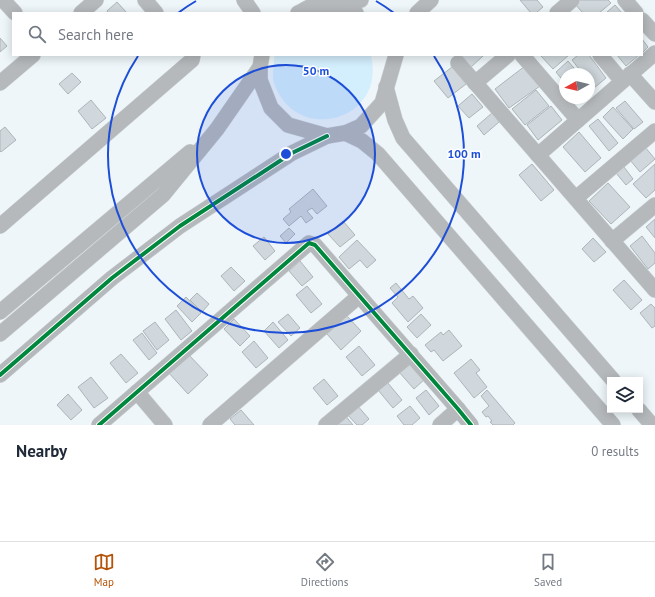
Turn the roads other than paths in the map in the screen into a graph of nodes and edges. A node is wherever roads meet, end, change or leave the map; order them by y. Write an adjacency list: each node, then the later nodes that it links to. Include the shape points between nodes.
1 (3, 0): 11 (street)
2 (96, 0): 12 (street)
3 (145, 0): 13 (street)
4 (244, 0): 14 (street)
5 (295, 0): 10 (street)
6 (431, 0): 16 (street)
7 (572, 0): 17 (street)
8 (625, 0): 18 (street)
9 (359, 3): 10 (street, via 350,10 330,5)
10 (312, 6): 15 (street)
11 (14, 12)
12 (82, 12)
13 (155, 12)
14 (252, 12)
15 (300, 12)
16 (419, 12)
17 (560, 12)
18 (635, 12)
19 (643, 21): 20 (street)
20 (655, 34)
21 (655, 53): 32 (street)
22 (32, 56): 33 (street)
23 (193, 56): 45 (street, via 192,60)
24 (388, 56): 31 (street)
25 (396, 56): 31 (street)
26 (507, 56): 34 (street)
27 (523, 56): 37 (street)
28 (601, 56): 32 (street)
29 (261, 61): 38 (street); 41 (street, via 260,80 271,108 288,125)
30 (458, 63): 34 (street)
31 (390, 73): 35 (street)
32 (626, 78): 36 (street); 37 (street)
33 (0, 83)
34 (476, 83): 42 (street)
35 (386, 87): 40 (street, via 382,103 361,126); 53 (street, via 403,138)
36 (655, 102)
37 (578, 120): 42 (street)
38 (217, 129): 49 (street); 50 (street, via 164,195)
39 (655, 130): 43 (street)
40 (345, 133): 41 (street); 63 (street, via 362,141 378,154)
41 (327, 136): 52 (street, via 292,153 180,226 112,278)
42 (538, 155): 43 (street)
43 (576, 198): 46 (street)
44 (655, 205): 46 (street)
45 (0, 226)
46 (612, 241): 47 (street)
47 (653, 285)
48 (359, 296): 51 (street); 54 (street, via 315,245 309,243); 59 (street)
49 (0, 312)
50 (0, 334)
51 (411, 354): 55 (street); 60 (street)
52 (0, 374)
53 (610, 377)
54 (136, 392): 57 (street); 58 (street)
55 (458, 409): 61 (street); 62 (street)
56 (642, 413): 64 (street)
57 (99, 425)
58 (165, 425)
59 (210, 425)
60 (326, 425)
61 (440, 425)
62 (470, 425)
63 (613, 425)
64 (652, 425)

